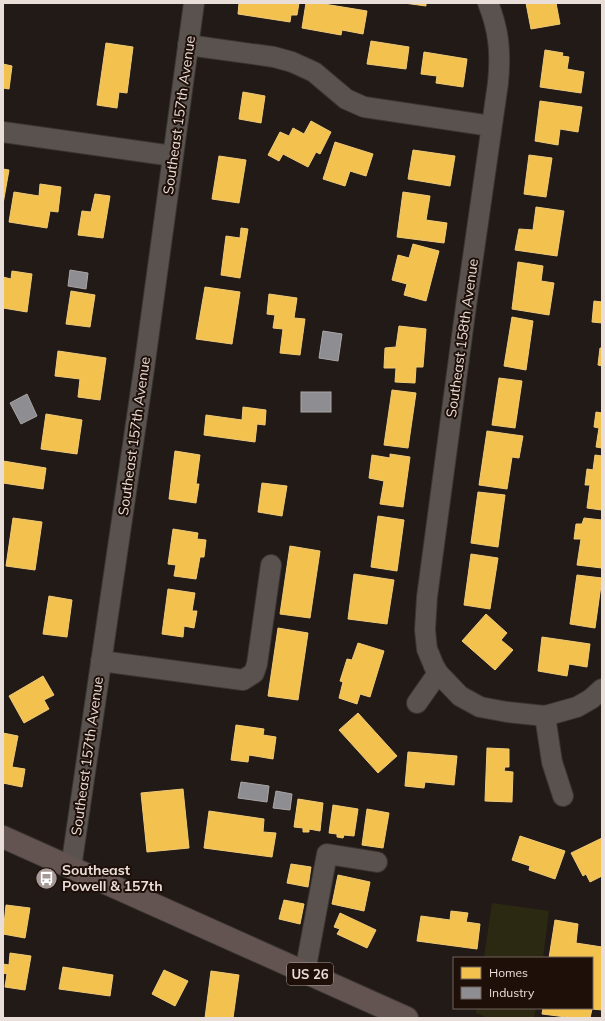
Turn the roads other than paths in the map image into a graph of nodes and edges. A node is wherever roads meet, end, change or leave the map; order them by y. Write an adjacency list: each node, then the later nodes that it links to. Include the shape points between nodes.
1 (194, 3): 3 (street, Southeast 157th Avenue)
2 (488, 3): 4 (street, Southeast 158th Avenue, via 499,38 500,60 496,107)
3 (188, 45): 4 (street, via 274,57 292,62 314,72 346,99 364,107); 6 (street, Southeast 157th Avenue)
4 (491, 126): 9 (street, Southeast 158th Avenue, via 427,597 427,649)
5 (3, 132): 6 (street)
6 (173, 156): 8 (street, Southeast 157th Avenue)
7 (271, 565): 8 (street, via 254,674 243,680)
8 (101, 660): 16 (street, Southeast 157th Avenue)
9 (438, 673): 11 (street); 12 (street, Southeast 158th Avenue, via 460,696 480,707)
10 (602, 689): 12 (street, via 577,707)
11 (417, 702)
12 (545, 716): 13 (street, via 552,762)
13 (563, 796)
14 (3, 837): 16 (main road, US 26)
15 (377, 862): 17 (street, via 327,854)
16 (71, 868): 17 (main road, US 26)
17 (305, 972): 18 (main road, US 26)
18 (407, 1018)

